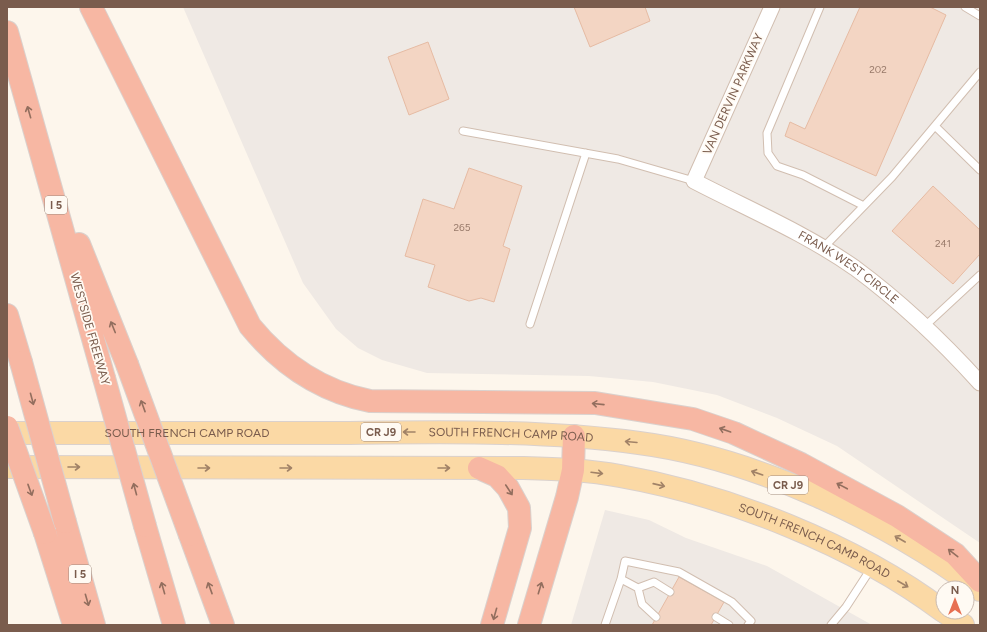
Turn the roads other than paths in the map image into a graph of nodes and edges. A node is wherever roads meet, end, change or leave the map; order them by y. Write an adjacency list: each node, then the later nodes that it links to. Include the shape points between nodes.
1 (91, 7): 29 (highway, one-way to 1, via 956,554 897,516 801,464 734,433 693,419 595,403 370,401 350,397 315,383 288,365 250,326)
2 (772, 7): 13 (street, VAN DERVIN PARKWAY)
3 (820, 7): 14 (lane, via 767,133 768,153 777,166 803,175)
4 (965, 7): 5 (lane)
5 (980, 16)
6 (7, 32): 10 (highway, WESTSIDE FREEWAY / I 5, one-way to 6)
7 (980, 72): 8 (lane)
8 (934, 126): 12 (lane); 14 (lane)
9 (463, 130): 11 (lane)
10 (37, 138): 38 (highway, WESTSIDE FREEWAY / I 5, one-way to 10, bridge); 39 (highway, one-way to 10, bridge, via 127,364)
11 (586, 154): 13 (lane, via 618,159); 18 (lane)
12 (980, 170)
13 (694, 181): 15 (street, FRANK WEST CIRCLE)
14 (864, 206): 15 (lane)
15 (823, 248): 19 (street, FRANK WEST CIRCLE, via 887,293)
16 (980, 275): 19 (lane)
17 (7, 315): 37 (highway, I 5, one-way to 37, bridge)
18 (530, 324)
19 (925, 326): 20 (street, FRANK WEST CIRCLE)
20 (980, 383)
21 (7, 427): 36 (highway, one-way to 36, bridge, via 45,533)
22 (7, 433): 23 (main road, SOUTH FRENCH CAMP ROAD / CR J9, one-way to 22, via 492,432)
23 (574, 436): 26 (highway); 31 (main road, SOUTH FRENCH CAMP ROAD / CR J9, one-way to 23, via 926,553 849,510 774,479 733,464 694,454 641,443)
24 (7, 467): 25 (main road, SOUTH FRENCH CAMP ROAD, one-way to 25)
25 (479, 468): 26 (main road, SOUTH FRENCH CAMP ROAD); 40 (highway, one-way to 40, via 497,476 508,488 519,508 520,528)
26 (573, 470): 27 (main road, SOUTH FRENCH CAMP ROAD, one-way to 27, via 620,476 711,499 793,528); 41 (highway, one-way to 26, via 559,527)
27 (872, 567): 33 (main road, SOUTH FRENCH CAMP ROAD, one-way to 33); 45 (lane)
28 (621, 579): 30 (lane); 42 (lane); 44 (lane, via 625,561 678,572 732,602 751,621)
29 (980, 581)
30 (638, 588): 32 (lane, via 654,582); 35 (lane, via 642,604)
31 (980, 590)
32 (670, 592)
33 (935, 604)
34 (716, 617): 43 (lane)
35 (656, 618)
36 (74, 625)
37 (94, 625)
38 (174, 625)
39 (223, 625)
40 (492, 625)
41 (529, 625)
42 (605, 625)
43 (729, 625)
44 (748, 625)
45 (831, 625)

